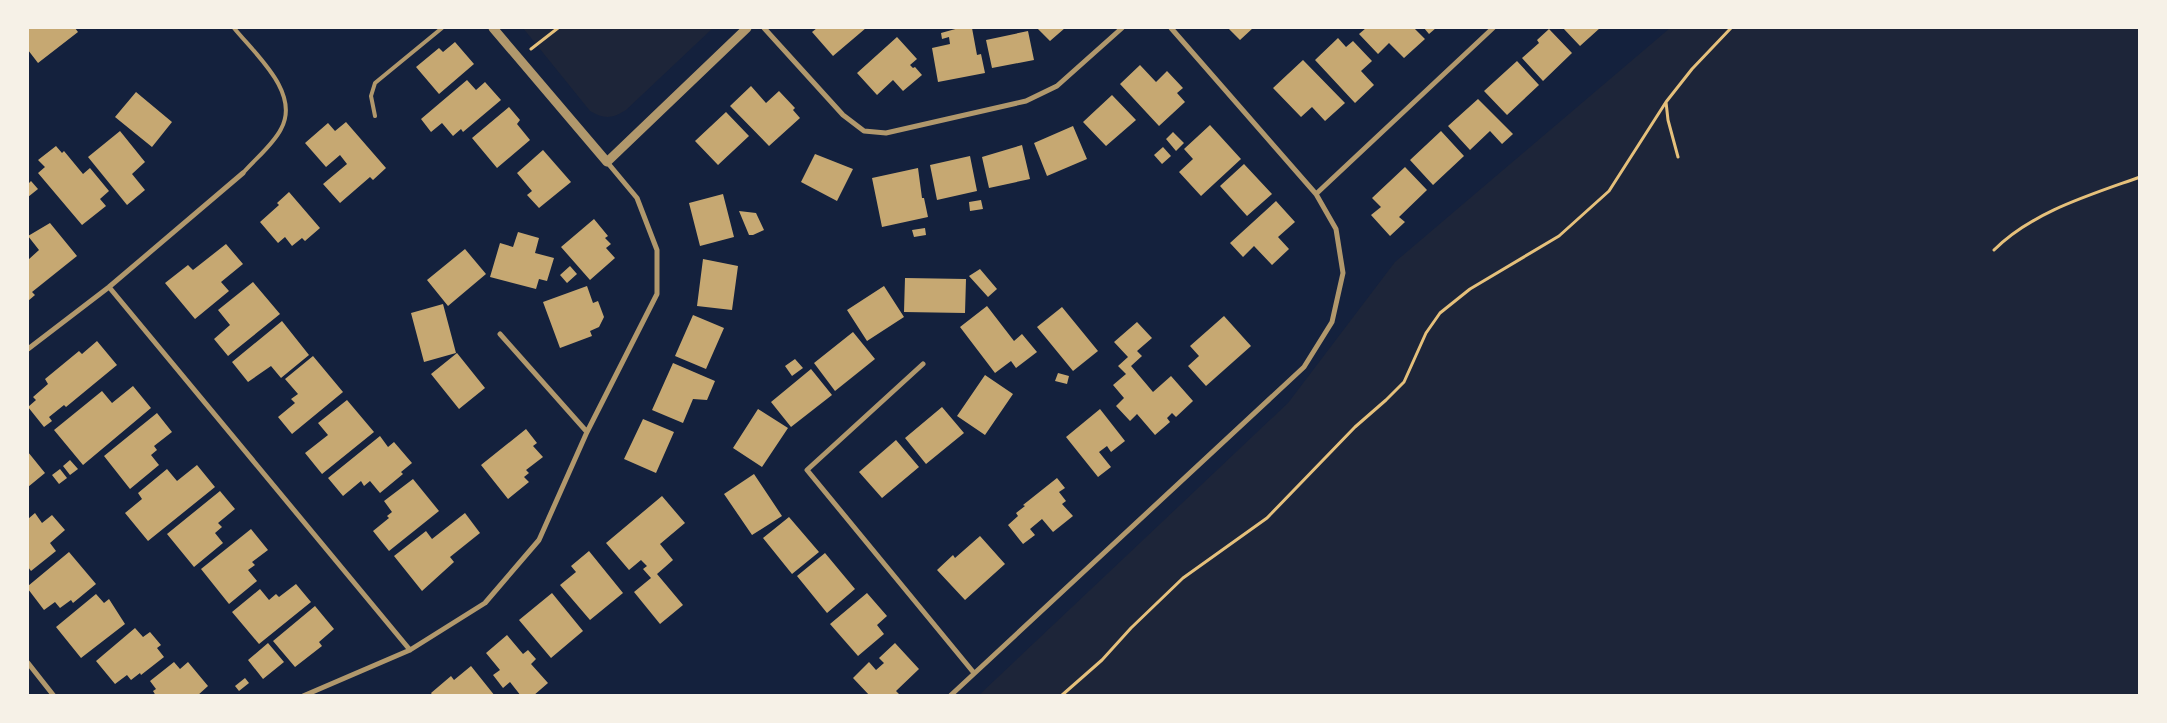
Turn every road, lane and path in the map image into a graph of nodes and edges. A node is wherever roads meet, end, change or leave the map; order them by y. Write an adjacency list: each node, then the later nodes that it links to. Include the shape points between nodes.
1 (234, 28): 16 (lane, via 280,82 287,111 275,138)
2 (442, 28): 13 (lane, via 375,83 371,96)
3 (492, 28): 11 (street)
4 (558, 28): 11 (path)
5 (747, 28): 15 (street)
6 (764, 28): 7 (street, via 842,115 864,131 886,133 1026,101 1057,86)
7 (1122, 28)
8 (1171, 28): 18 (street)
9 (1493, 28): 18 (street)
10 (1731, 28): 12 (path, via 1692,68)
11 (519, 59): 15 (street)
12 (1666, 102): 14 (path); 31 (path, via 1609,191 1559,236 1470,289 1440,313 1426,333 1404,382 1267,518 1183,578 1102,660)
13 (376, 116)
14 (1678, 157)
15 (607, 162): 24 (street, via 637,198 657,250 657,294)
16 (243, 172): 20 (street)
17 (2140, 177): 19 (path, via 2032,222 2008,236)
18 (1316, 194): 27 (street, via 1336,229 1343,273 1332,322 1304,367)
19 (1994, 250)
20 (109, 286): 22 (street); 25 (street)
21 (500, 334): 24 (street)
22 (28, 349)
23 (923, 364): 27 (street, via 807,470)
24 (588, 432): 25 (street, via 539,540 485,603)
25 (410, 650): 29 (street)
26 (28, 663): 28 (street)
27 (974, 673): 30 (street)
28 (54, 696)
29 (303, 696)
30 (950, 696)
31 (1061, 696)

